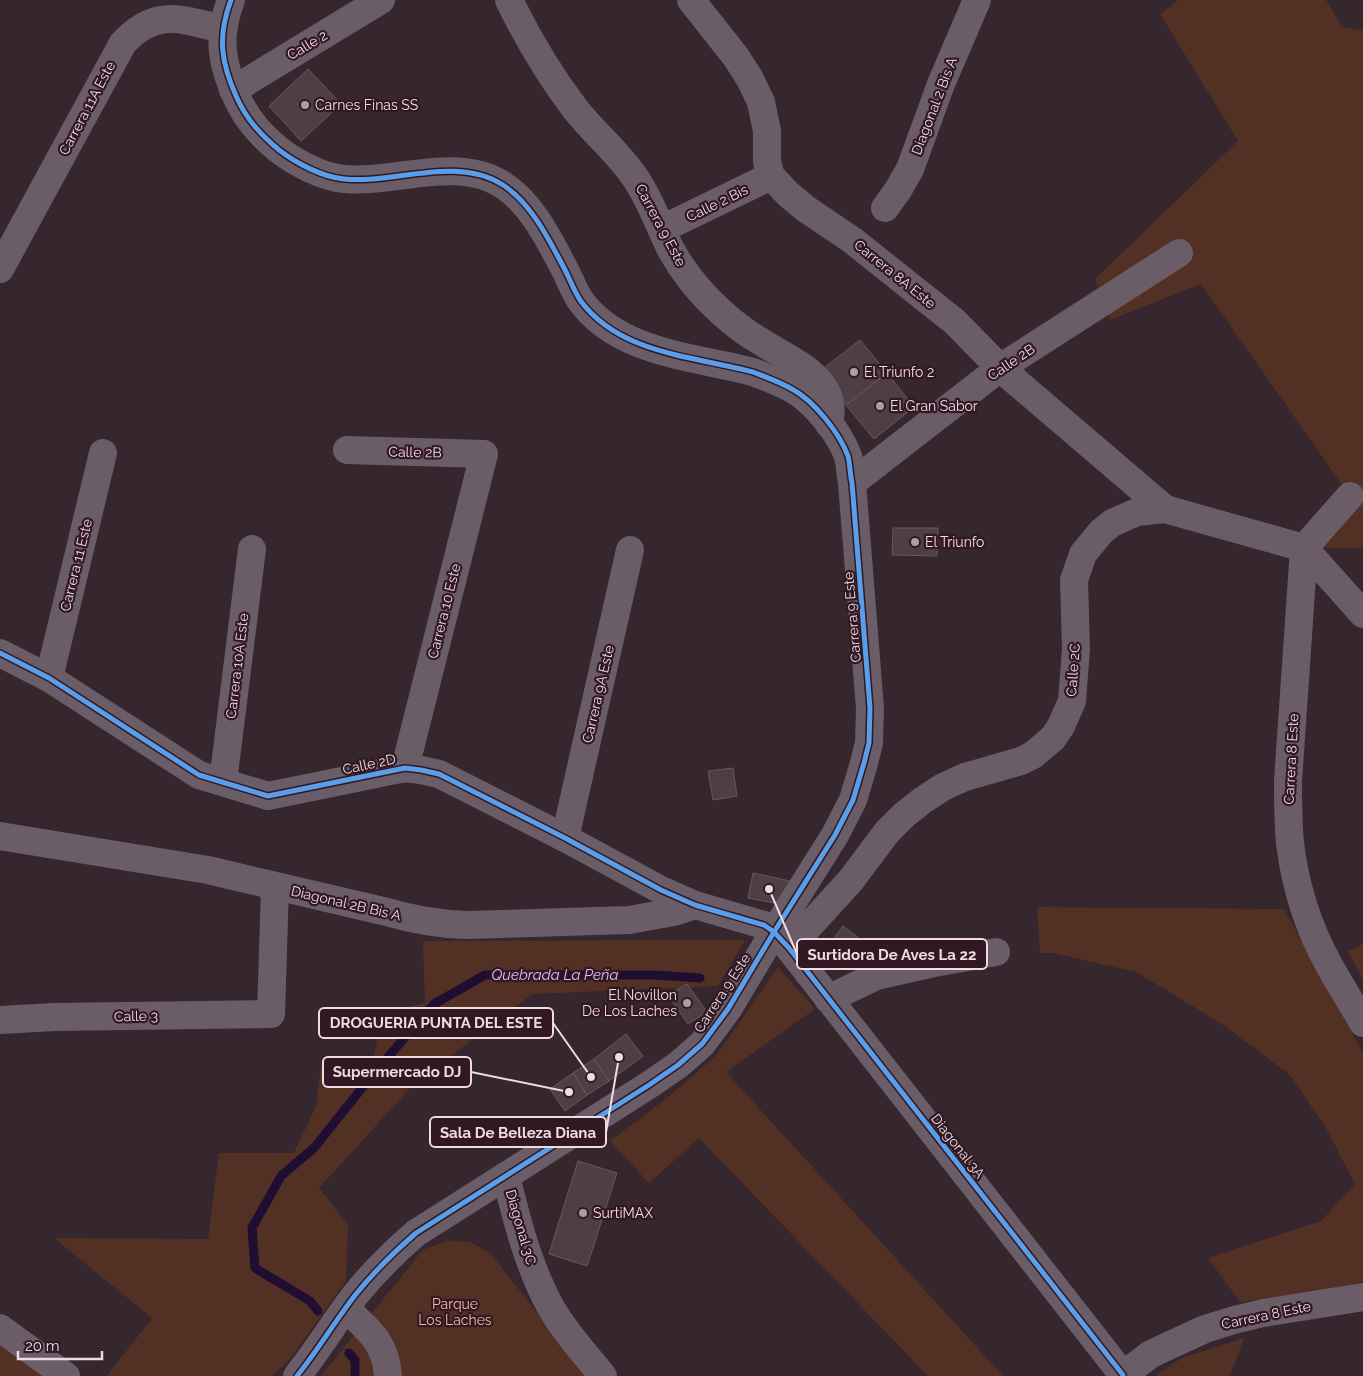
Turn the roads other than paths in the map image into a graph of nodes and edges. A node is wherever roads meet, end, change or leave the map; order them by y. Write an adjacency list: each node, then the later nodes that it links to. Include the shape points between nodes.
1 (231, 0): 6 (street, Carrera 9 Este)
2 (381, 0): 7 (street, Calle 2)
3 (510, 0): 10 (street, Carrera 9 Este, via 556,82 636,179)
4 (691, 0): 8 (street, via 736,57 761,102)
5 (977, 0): 9 (street, Diagonal 2 Bis A, via 941,84 910,169)
6 (222, 29): 7 (street, Carrera 9 Este, via 222,52); 12 (street, Carrera 11A Este, via 169,19 148,24 127,39)
7 (234, 90): 14 (street, Carrera 9 Este, via 244,114 259,133 291,160 314,170 342,179 456,171 503,185 526,205 545,233 580,300 605,326 637,344 772,379 793,389)
8 (771, 176): 10 (street, Calle 2 Bis); 13 (street, Carrera 8A Este, via 788,194 955,322)
9 (885, 208)
10 (662, 229): 14 (street, Carrera 9 Este, via 686,273 709,300 742,330 794,362 824,387 829,399)
11 (1179, 253): 13 (street, Calle 2B)
12 (0, 268)
13 (1000, 368): 18 (street, Calle 2B); 20 (street, Carrera 8A Este)
14 (829, 424): 18 (street, Carrera 9 Este, via 848,456)
15 (347, 450): 17 (street, Calle 2B)
16 (103, 453): 26 (street, Carrera 11 Este)
17 (484, 454): 27 (street, Carrera 10 Este)
18 (852, 483): 33 (street, Carrera 9 Este, via 867,658 868,742 853,800)
19 (1350, 496): 21 (street)
20 (1165, 509): 21 (street, Calle 2C); 33 (street, Calle 2C, via 1137,512 1112,523 1083,554 1074,580 1076,648 1072,701 1054,738 1027,758 965,777 923,800 887,832 851,880)
21 (1304, 548): 24 (street); 37 (street, Carrera 8 Este, via 1288,781 1290,844 1314,934)
22 (252, 549): 28 (street, Carrera 10A Este)
23 (630, 550): 30 (street, Carrera 9A Este)
24 (1363, 614)
25 (0, 653): 26 (street, Calle 2D)
26 (49, 678): 28 (street, Calle 2D, via 199,775)
27 (405, 768): 28 (street, Calle 2D, via 268,796); 30 (street, Calle 2D, via 438,774)
28 (222, 782)
29 (0, 836): 31 (street, Diagonal 2B Bis A, via 208,870)
30 (565, 838): 32 (street, Calle 2D, via 628,874)
31 (275, 887): 32 (street, Diagonal 2B Bis A, via 413,919 457,925 629,920); 36 (street, Calle 3, via 271,1014)
32 (695, 905): 33 (street, Calle 2D, via 764,925)
33 (781, 940): 35 (street, Diagonal 3A); 38 (street, Carrera 9 Este, via 715,1029 688,1057)
34 (996, 952): 35 (street, via 876,976)
35 (828, 999): 46 (street, Diagonal 3A)
36 (0, 1020)
37 (1363, 1023)
38 (506, 1176): 40 (street, Carrera 9 Este, via 416,1233 390,1256); 45 (street, Diagonal 3C, via 524,1245 551,1307)
39 (1363, 1297): 46 (street, Carrera 8 Este, via 1263,1313 1205,1329 1151,1354)
40 (346, 1309): 43 (street, Carrera 9 Este); 44 (street, via 376,1338 385,1356)
41 (0, 1328): 42 (street)
42 (66, 1376)
43 (297, 1376)
44 (388, 1376)
45 (603, 1376)
46 (1123, 1376)

